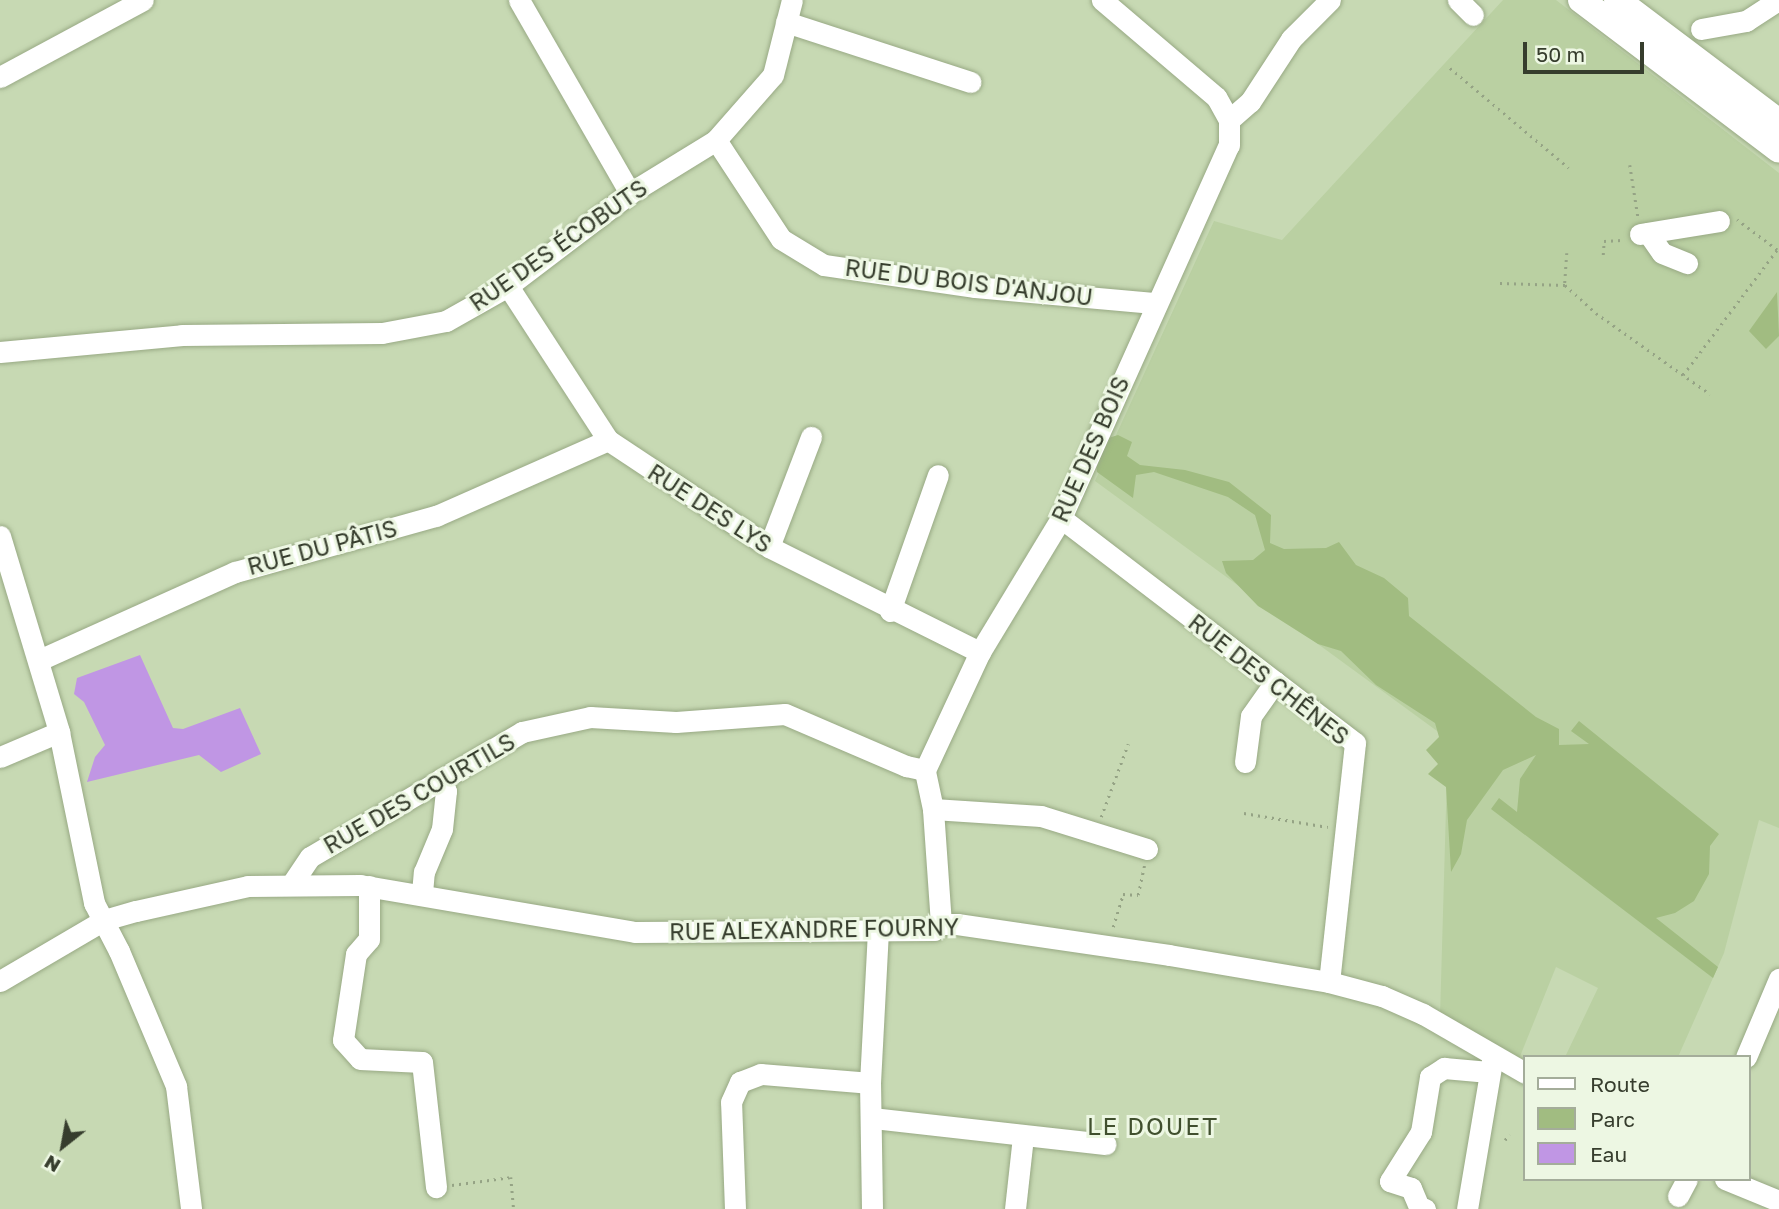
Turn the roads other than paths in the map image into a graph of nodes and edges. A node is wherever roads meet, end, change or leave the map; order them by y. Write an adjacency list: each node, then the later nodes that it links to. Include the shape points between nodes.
1 (143, 0): 12 (street)
2 (519, 0): 19 (street)
3 (792, 0): 10 (street, RUE DES ÉCOBUTS)
4 (1102, 0): 14 (street, via 1216,97)
5 (1330, 0): 14 (street, via 1292,39 1250,102)
6 (1581, 0): 18 (main road)
7 (1597, 0): 16 (street)
8 (1617, 0): 15 (main road)
9 (1778, 0): 11 (street, via 1746,21)
10 (786, 22): 13 (street); 17 (street, RUE DES ÉCOBUTS, via 773,75)
11 (1701, 29)
12 (0, 77)
13 (971, 82)
14 (1229, 120): 23 (street, RUE DES BOIS, via 1229,145)
15 (1779, 122)
16 (1779, 138)
17 (716, 140): 19 (street, RUE DES ÉCOBUTS); 23 (street, RUE DU BOIS D'ANJOU, via 781,239 824,265 975,287)
18 (1779, 150)
19 (630, 193): 22 (street, RUE DES ÉCOBUTS)
20 (1723, 217): 21 (street, via 1644,233 1662,253)
21 (1687, 263)
22 (508, 286): 24 (street, RUE DES ÉCOBUTS, via 446,321 382,333 182,335); 26 (street, RUE DES LYS)
23 (1156, 303): 28 (street, RUE DES BOIS)
24 (0, 352)
25 (811, 437): 30 (street)
26 (608, 440): 30 (street, RUE DES LYS); 33 (street, RUE DU PÂTIS, via 436,516 235,572)
27 (938, 475): 31 (street)
28 (1060, 518): 32 (street, RUE DES BOIS); 34 (street, RUE DES CHÊNES)
29 (0, 536): 33 (street)
30 (769, 547): 31 (street, RUE DES LYS)
31 (890, 611): 32 (street, RUE DES LYS)
32 (981, 652): 38 (street, RUE DES BOIS)
33 (39, 660): 35 (street)
34 (1275, 682): 37 (street, via 1251,716); 50 (street, RUE DES CHÊNES, via 1355,743)
35 (59, 732): 36 (street); 45 (street, via 93,903)
36 (0, 757)
37 (1245, 762)
38 (925, 770): 39 (street, RUE DES COURTILS, via 785,714 676,722 590,717 522,732); 40 (street)
39 (440, 779): 42 (street, RUE DES COURTILS, via 310,857); 44 (street, via 446,791 442,829 424,872)
40 (933, 809): 41 (street, via 1041,816); 46 (street)
41 (1147, 849)
42 (293, 882): 43 (street, RUE ALEXANDRE FOURNY); 45 (street, RUE ALEXANDRE FOURNY, via 200,894)
43 (369, 886): 44 (street, RUE ALEXANDRE FOURNY); 58 (street, via 369,939 356,954 344,1040 360,1059 422,1062)
44 (422, 893): 47 (street, RUE ALEXANDRE FOURNY, via 635,932)
45 (104, 920): 49 (street, RUE ALEXANDRE FOURNY); 61 (street, via 176,1086)
46 (941, 925): 47 (street, RUE ALEXANDRE FOURNY, via 934,930); 50 (street, RUE ALEXANDRE FOURNY)
47 (878, 930): 53 (street)
48 (1779, 979): 51 (street)
49 (0, 981)
50 (1329, 982): 52 (street, RUE ALEXANDRE FOURNY, via 1382,996 1423,1014)
51 (1747, 1055)
52 (1501, 1070): 64 (street, via 1444,1068 1430,1077 1421,1132 1390,1181 1411,1188 1419,1207); 65 (street)
53 (870, 1083): 54 (street); 59 (street, via 761,1074 740,1082 731,1102)
54 (873, 1118): 55 (street); 62 (street)
55 (1023, 1136): 56 (street); 63 (street)
56 (1106, 1144)
57 (1729, 1181): 60 (street)
58 (436, 1187)
59 (734, 1200)
60 (1767, 1202)
61 (191, 1209)
62 (873, 1209)
63 (1015, 1209)
64 (1425, 1209)
65 (1467, 1209)

